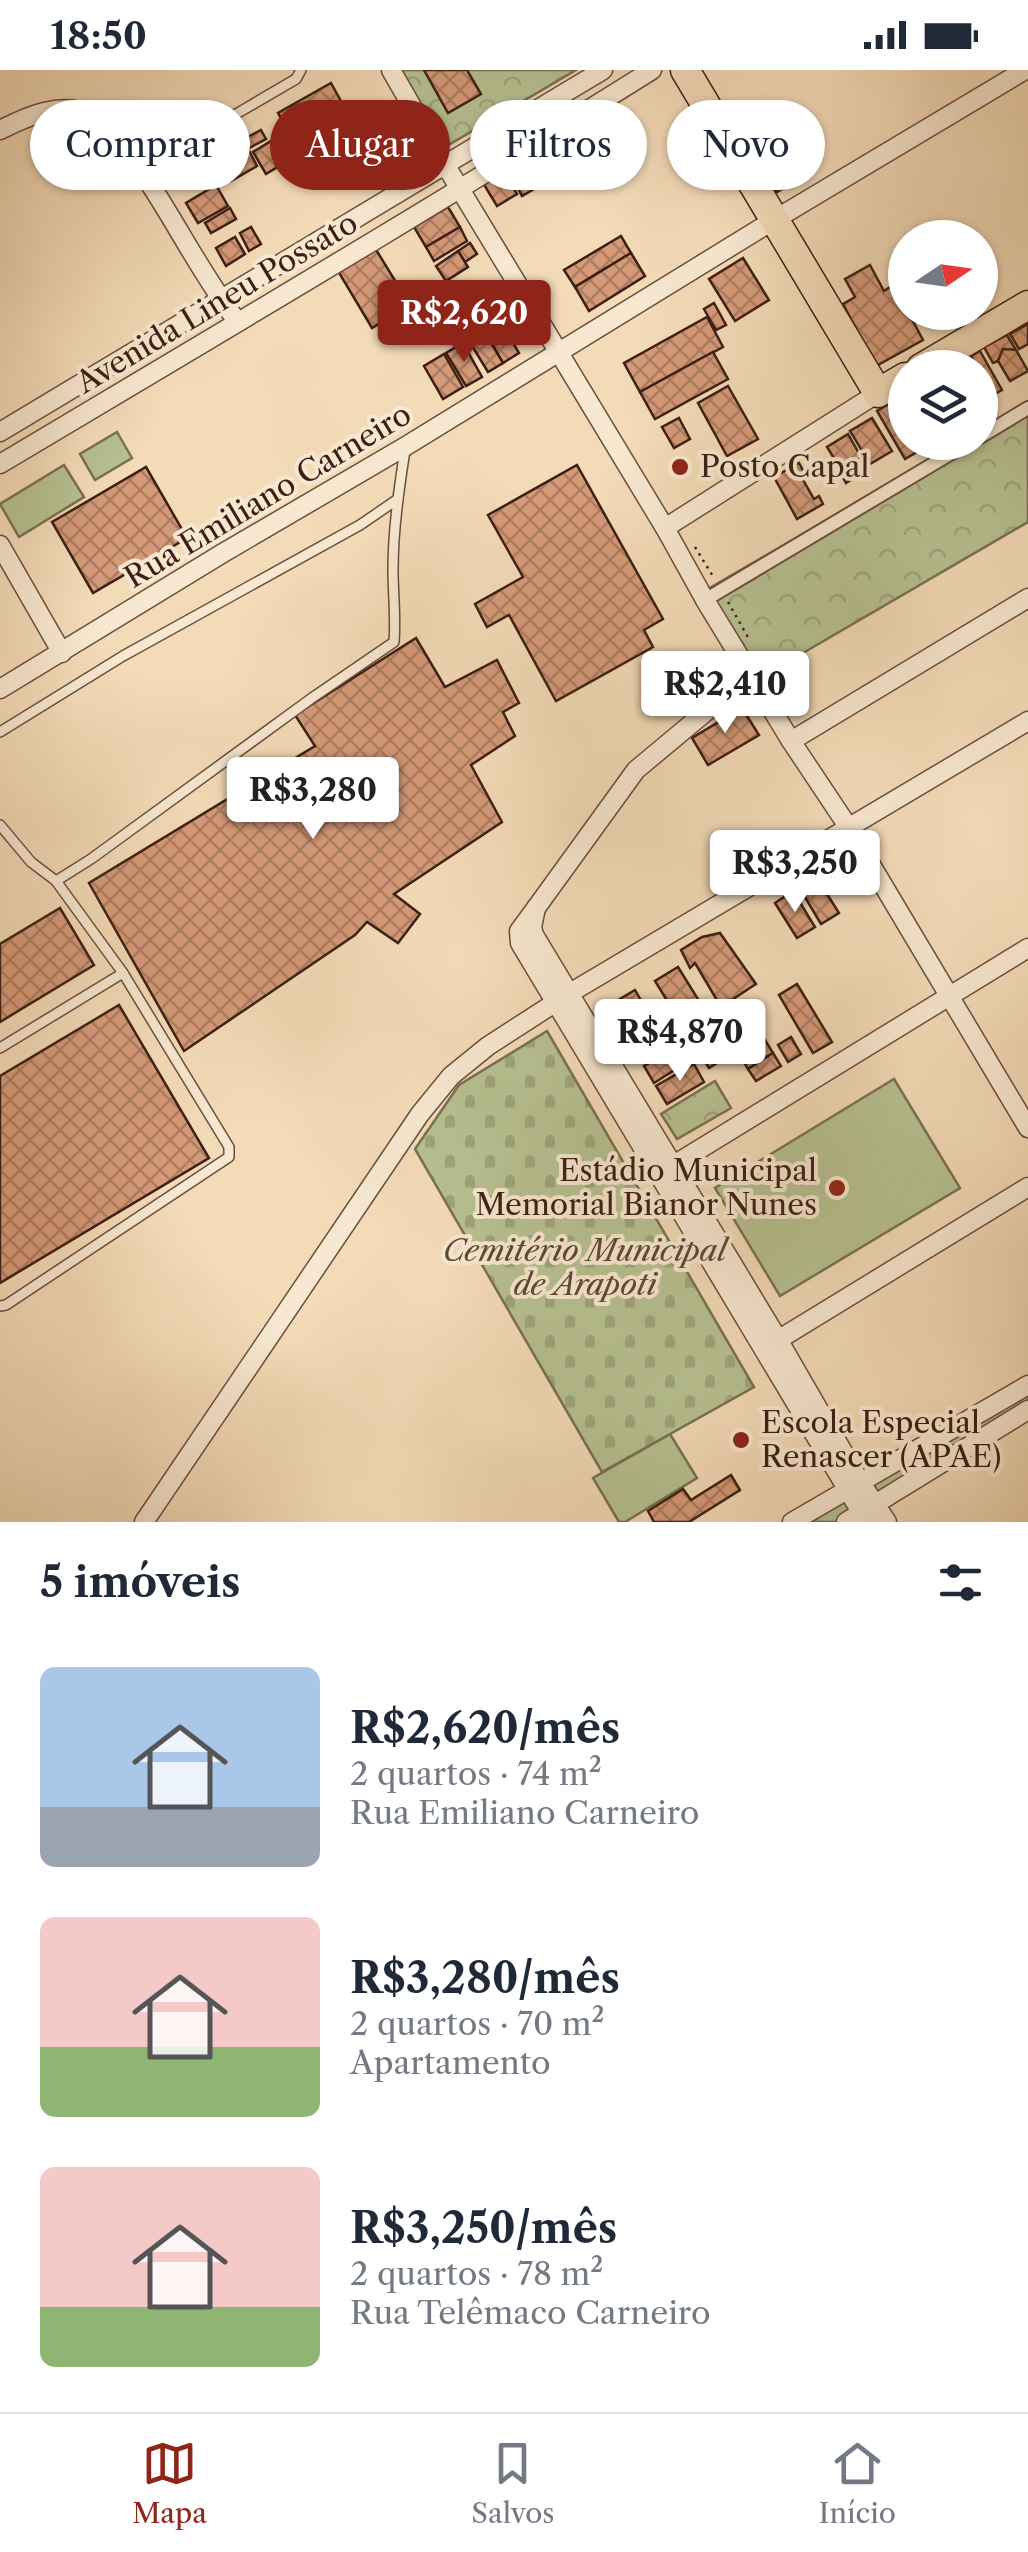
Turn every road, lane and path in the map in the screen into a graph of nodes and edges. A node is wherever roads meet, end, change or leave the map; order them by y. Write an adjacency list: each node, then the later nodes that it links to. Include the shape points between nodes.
1 (302, 70): 8 (lane)
2 (392, 70): 7 (street)
3 (603, 70): 11 (street, Avenida Lineu Possato)
4 (652, 70): 13 (street, Avenida Lineu Possato)
5 (685, 70): 17 (main road)
6 (1025, 70): 17 (street, Rua Emiliano Carneiro)
7 (409, 100)
8 (250, 106)
9 (30, 115): 10 (street)
10 (0, 130)
11 (450, 164)
12 (450, 172): 13 (street)
13 (462, 189): 18 (street, Avenida Lineu Possato); 23 (street)
14 (154, 190): 19 (street)
15 (406, 190): 16 (street, Avenida Lineu Possato)
16 (362, 216): 18 (street); 19 (street, Avenida Lineu Possato)
17 (774, 220): 23 (street, Rua Emiliano Carneiro); 25 (main road)
18 (376, 240): 21 (street, Avenida Lineu Possato)
19 (220, 299): 21 (street); 28 (street, Avenida Lineu Possato)
20 (1028, 305): 22 (main road)
21 (236, 321): 31 (street, Avenida Lineu Possato)
22 (952, 350)
23 (559, 352): 29 (street, Rua Emiliano Carneiro); 33 (street)
24 (888, 387): 25 (main road)
25 (878, 393): 33 (street)
26 (1028, 408): 27 (street)
27 (998, 426)
28 (0, 432)
29 (406, 446): 32 (lane); 37 (street, Rua Emiliano Carneiro)
30 (940, 460): 36 (street)
31 (0, 464)
32 (398, 499): 41 (lane); 45 (lane, via 394,642)
33 (665, 528): 36 (street)
34 (0, 545): 37 (street)
35 (1028, 598): 42 (street)
36 (705, 600): 38 (street)
37 (62, 652): 39 (street, Rua Emiliano Carneiro)
38 (750, 674): 42 (street); 49 (street, via 636,770 536,908 534,935)
39 (0, 689)
40 (1028, 721): 44 (street)
41 (0, 732)
42 (790, 740): 44 (street)
43 (0, 825): 45 (lane)
44 (848, 828): 48 (street); 49 (street)
45 (56, 882): 47 (lane)
46 (1028, 948): 48 (street)
47 (123, 973): 50 (lane); 54 (lane, via 230,1147 229,1157)
48 (948, 996): 51 (street); 52 (street)
49 (562, 998): 52 (street); 60 (street, via 451,1076 420,1114)
50 (0, 1048)
51 (1028, 1128)
52 (666, 1170): 55 (street)
53 (1028, 1187): 55 (street)
54 (0, 1306)
55 (771, 1345): 58 (street)
56 (1028, 1385): 58 (street)
57 (1028, 1410): 59 (street)
58 (855, 1486): 59 (street); 61 (street)
59 (863, 1515): 62 (street)
60 (144, 1522)
61 (792, 1522)
62 (887, 1522)

